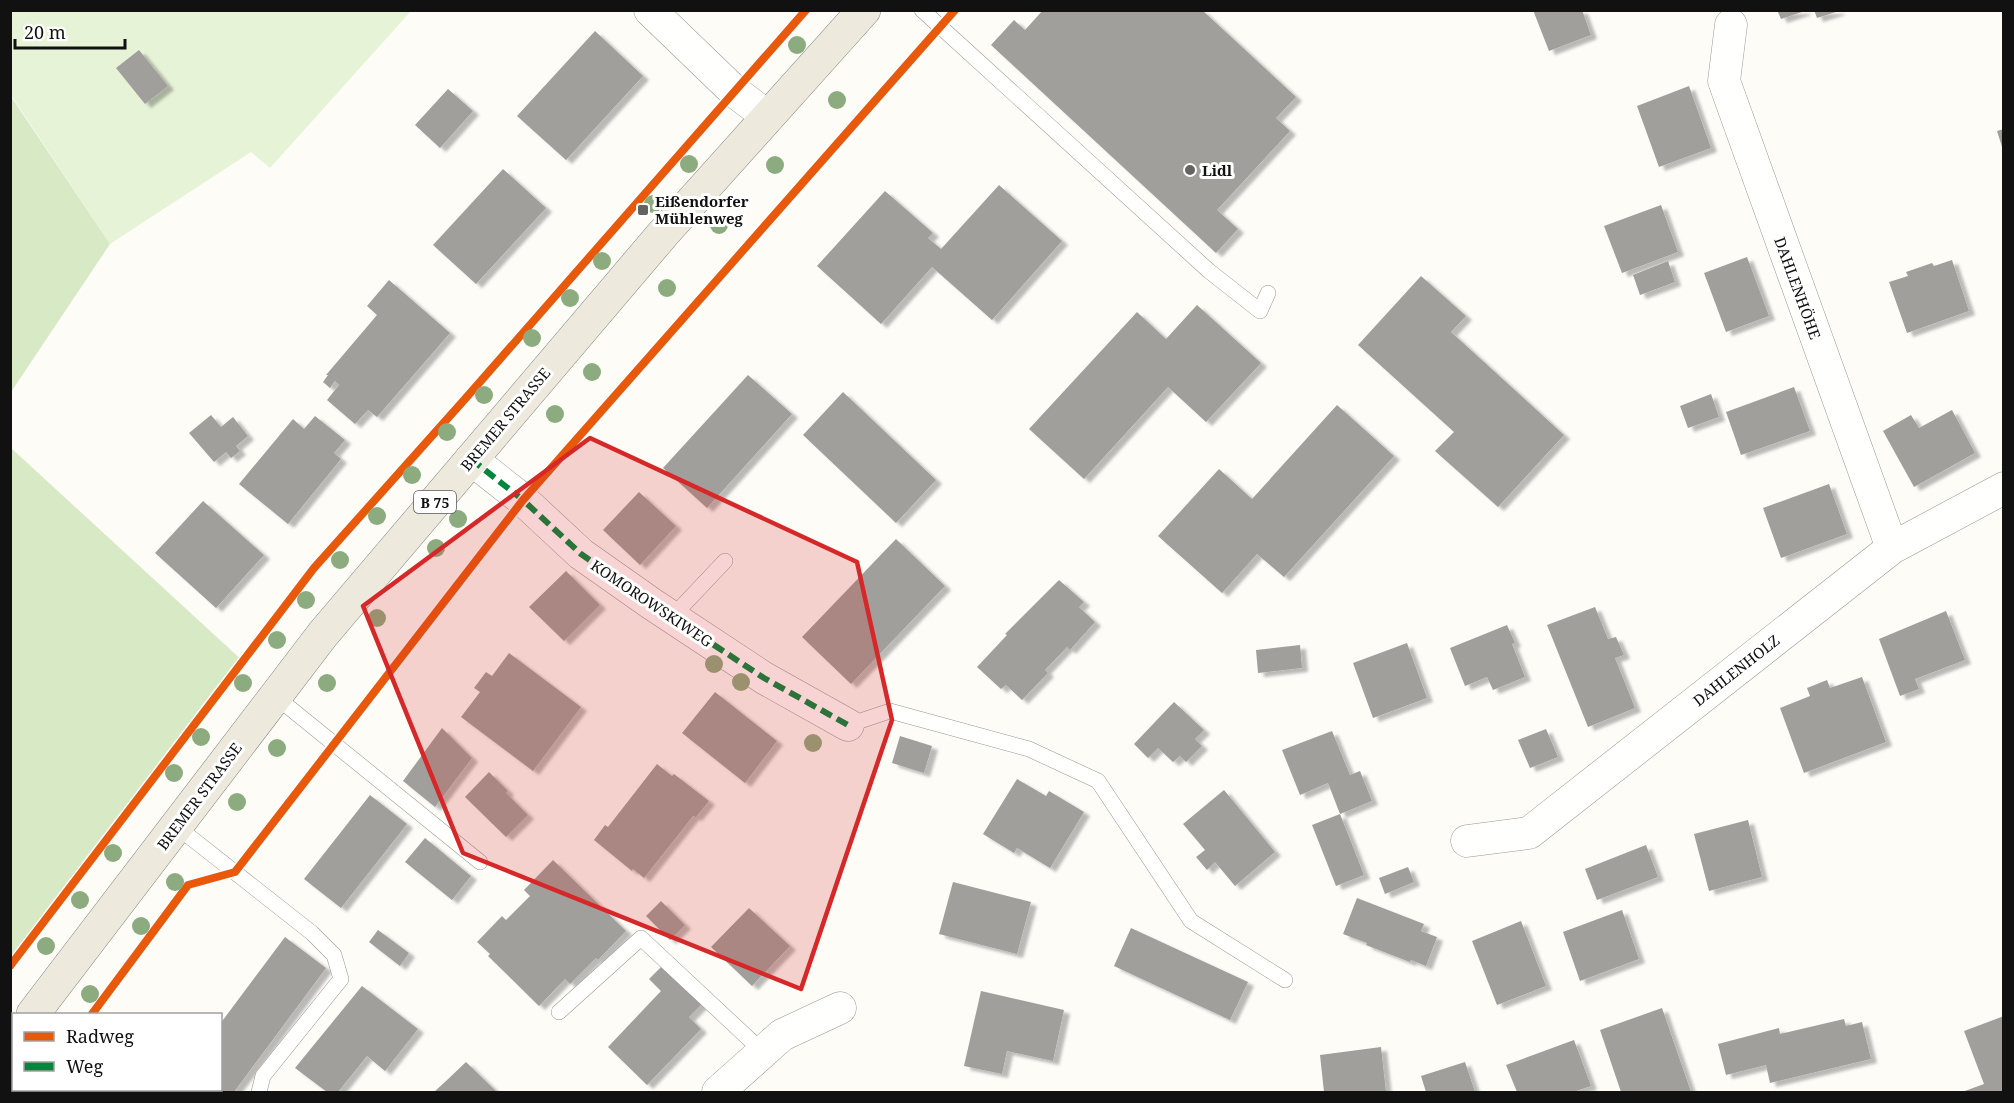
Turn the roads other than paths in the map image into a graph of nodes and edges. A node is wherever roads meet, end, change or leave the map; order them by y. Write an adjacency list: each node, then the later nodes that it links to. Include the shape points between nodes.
1 (650, 10): 5 (street, via 734,91)
2 (864, 10): 5 (main road, BREMER STRASSE / B 75)
3 (922, 10): 6 (lane, via 1209,271 1260,311)
4 (1731, 25): 9 (street, DAHLENHÖHE, via 1724,81)
5 (768, 117): 7 (main road, BREMER STRASSE / B 75)
6 (1268, 292)
7 (471, 459): 11 (street, KOMOROWSKIWEG, via 581,554); 12 (main road, BREMER STRASSE / B 75)
8 (2004, 488): 9 (street, DAHLENHOLZ)
9 (1892, 548): 15 (street, DAHLENHOLZ, via 1528,833)
10 (725, 561): 11 (lane)
11 (672, 617): 13 (street, KOMOROWSKIWEG, via 764,678)
12 (275, 696): 14 (main road, BREMER STRASSE / B 75); 16 (lane)
13 (848, 725): 17 (lane, via 890,711 1029,749 1098,781 1191,921)
14 (176, 826): 20 (main road, BREMER STRASSE / B 75); 22 (lane, via 312,933 334,955 341,979 263,1076)
15 (1467, 841)
16 (480, 862)
17 (1285, 980)
18 (840, 1008): 21 (street, via 782,1035)
19 (559, 1012): 21 (lane, via 641,938)
20 (34, 1013)
21 (763, 1052): 23 (street)
22 (259, 1092)
23 (718, 1092)

